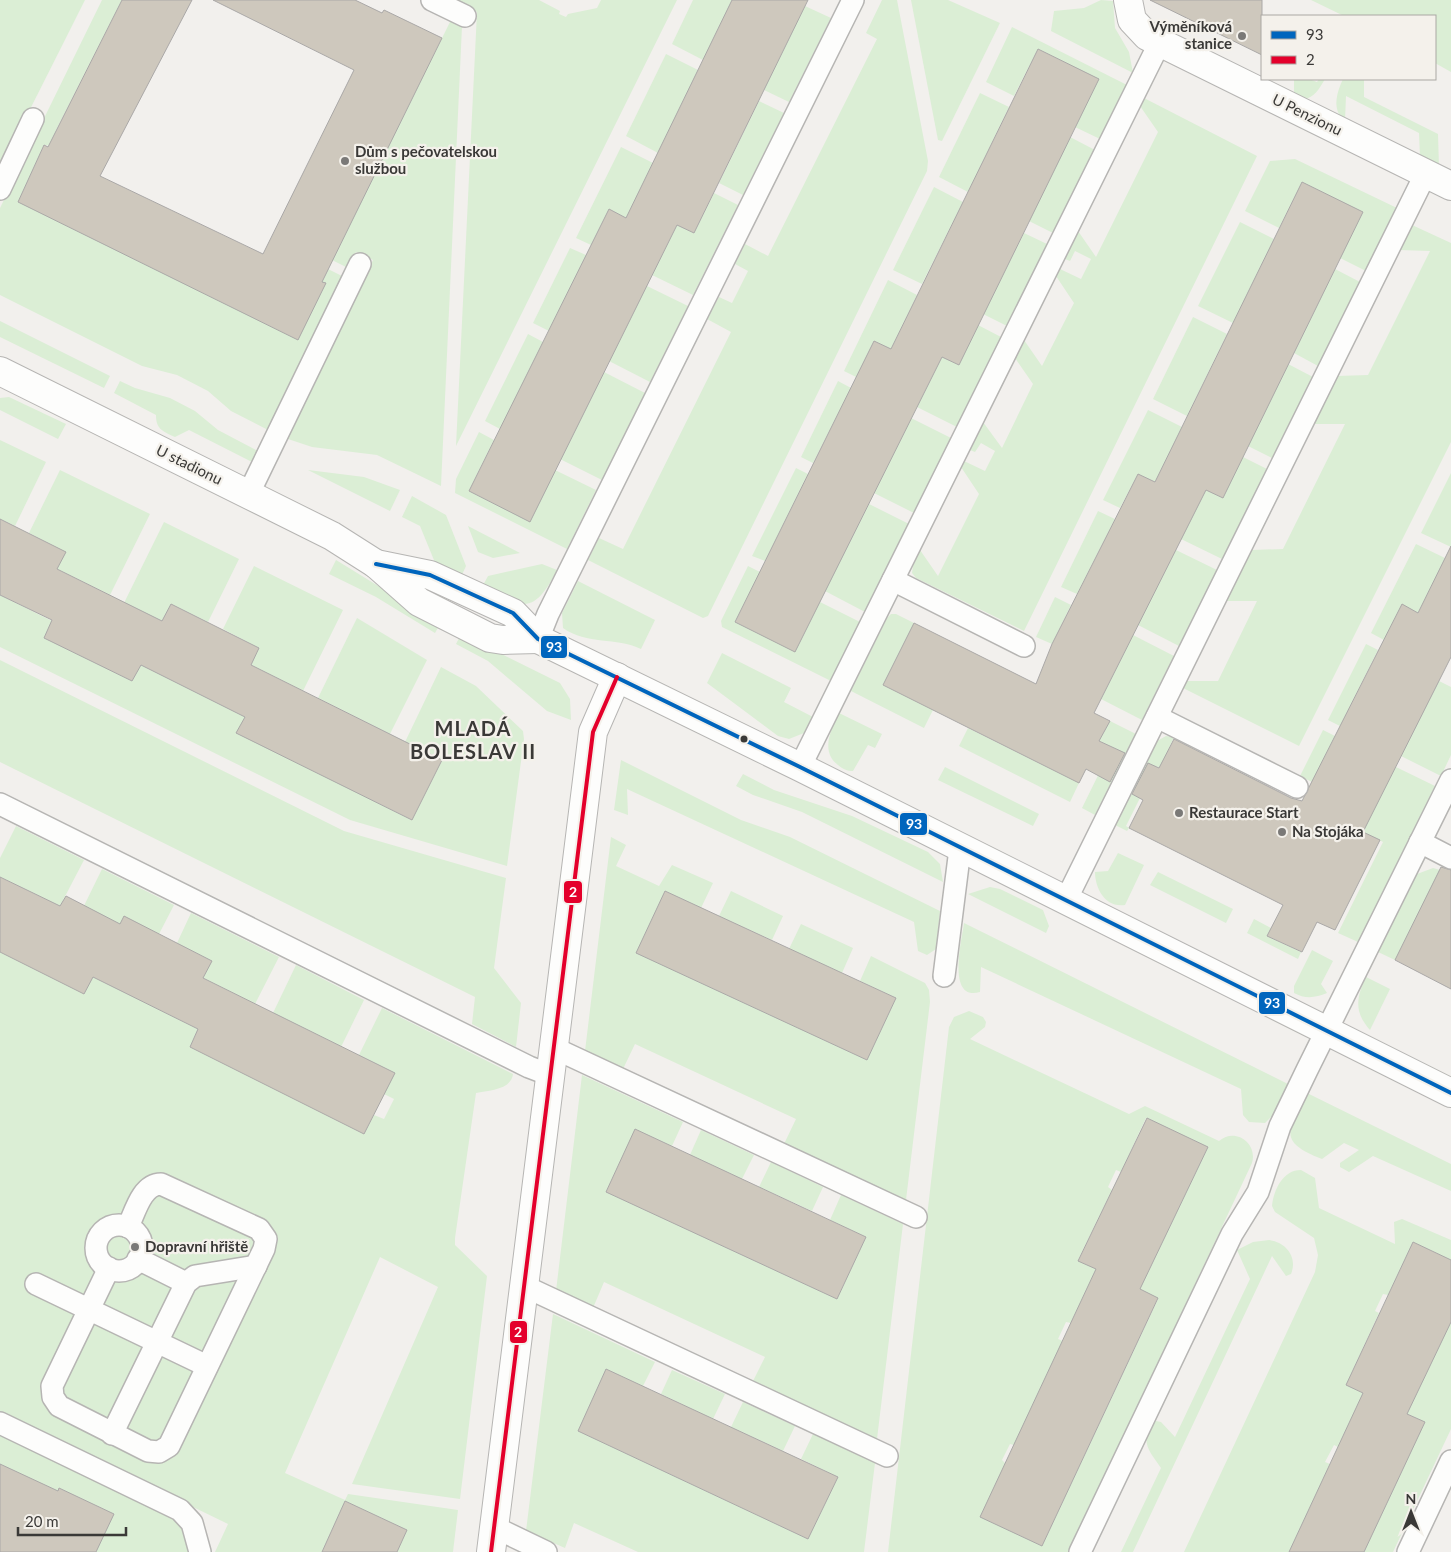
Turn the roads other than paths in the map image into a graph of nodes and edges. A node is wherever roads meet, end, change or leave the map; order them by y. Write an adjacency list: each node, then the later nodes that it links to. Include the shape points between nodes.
1 (432, 0): 4 (lane)
2 (853, 0): 14 (lane)
3 (1128, 0): 5 (street, U Penzionu, via 1130,15 1138,29)
4 (465, 16)
5 (1160, 42): 7 (street, U Penzionu); 13 (lane)
6 (33, 119): 9 (lane)
7 (1426, 173): 8 (street, U Penzionu); 17 (lane)
8 (1451, 186)
9 (0, 188)
10 (360, 264): 12 (lane)
11 (0, 371): 12 (street, U stadionu)
12 (248, 495): 14 (street, U stadionu, via 332,536 376,564 438,578 513,613)
13 (893, 580): 15 (lane); 18 (lane)
14 (538, 639): 16 (street)
15 (1024, 646)
16 (617, 677): 18 (street); 28 (street, via 593,732)
17 (1157, 717): 20 (lane); 25 (lane)
18 (800, 767): 23 (street)
19 (1451, 780): 22 (lane)
20 (1298, 787)
21 (0, 804): 29 (lane)
22 (1420, 842): 24 (lane); 27 (lane)
23 (960, 849): 25 (street); 26 (lane)
24 (1451, 858)
25 (1065, 902): 27 (street)
26 (944, 976)
27 (1325, 1030): 30 (street); 49 (lane, via 1280,1126 1258,1192 1232,1234)
28 (554, 1048): 29 (street); 31 (lane)
29 (550, 1075): 38 (street)
30 (1451, 1093)
31 (916, 1217)
32 (128, 1227): 33 (lane, via 140,1241); 34 (lane, via 146,1190 156,1184 167,1186 259,1228 266,1244); 35 (lane, via 111,1226 100,1235 96,1249 98,1257)
33 (138, 1259): 35 (lane, via 123,1270); 36 (lane)
34 (256, 1266): 36 (lane, via 195,1276); 41 (lane)
35 (109, 1268): 39 (lane)
36 (186, 1283): 40 (lane)
37 (36, 1284): 39 (lane)
38 (524, 1286): 44 (lane); 46 (street)
39 (89, 1309): 40 (lane); 43 (lane, via 51,1393 59,1406)
40 (157, 1342): 41 (lane); 43 (lane)
41 (208, 1366): 43 (lane, via 169,1446 164,1450 148,1451)
42 (0, 1423): 47 (lane, via 180,1510 192,1523)
43 (112, 1434)
44 (887, 1456)
45 (1451, 1460): 50 (lane)
46 (492, 1539): 48 (lane)
47 (200, 1552)
48 (546, 1552)
49 (1080, 1552)
50 (1408, 1552)

